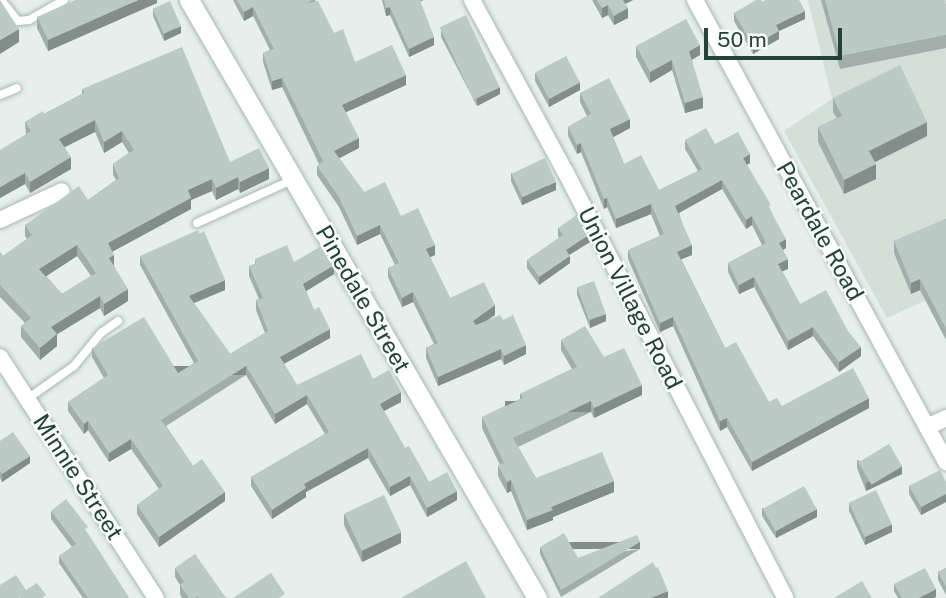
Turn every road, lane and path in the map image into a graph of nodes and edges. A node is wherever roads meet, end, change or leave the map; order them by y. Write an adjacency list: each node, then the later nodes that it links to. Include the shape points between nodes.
1 (1, 0): 2 (lane, via 18,20 29,20)
2 (64, 0)
3 (189, 0): 8 (street, Pinedale Street)
4 (472, 0): 20 (street, Union Village Road)
5 (695, 0): 16 (street, Peardale Road)
6 (18, 88): 7 (lane)
7 (0, 95)
8 (293, 179): 11 (lane); 19 (street, Pinedale Street)
9 (62, 191): 10 (street)
10 (0, 220)
11 (197, 223)
12 (118, 321): 14 (lane, via 100,333 74,366)
13 (0, 357): 14 (street, Minnie Street)
14 (27, 399): 18 (street, Minnie Street)
15 (946, 418): 16 (street)
16 (927, 427): 17 (street, Peardale Road)
17 (946, 462)
18 (156, 598)
19 (537, 598)
20 (785, 598)

